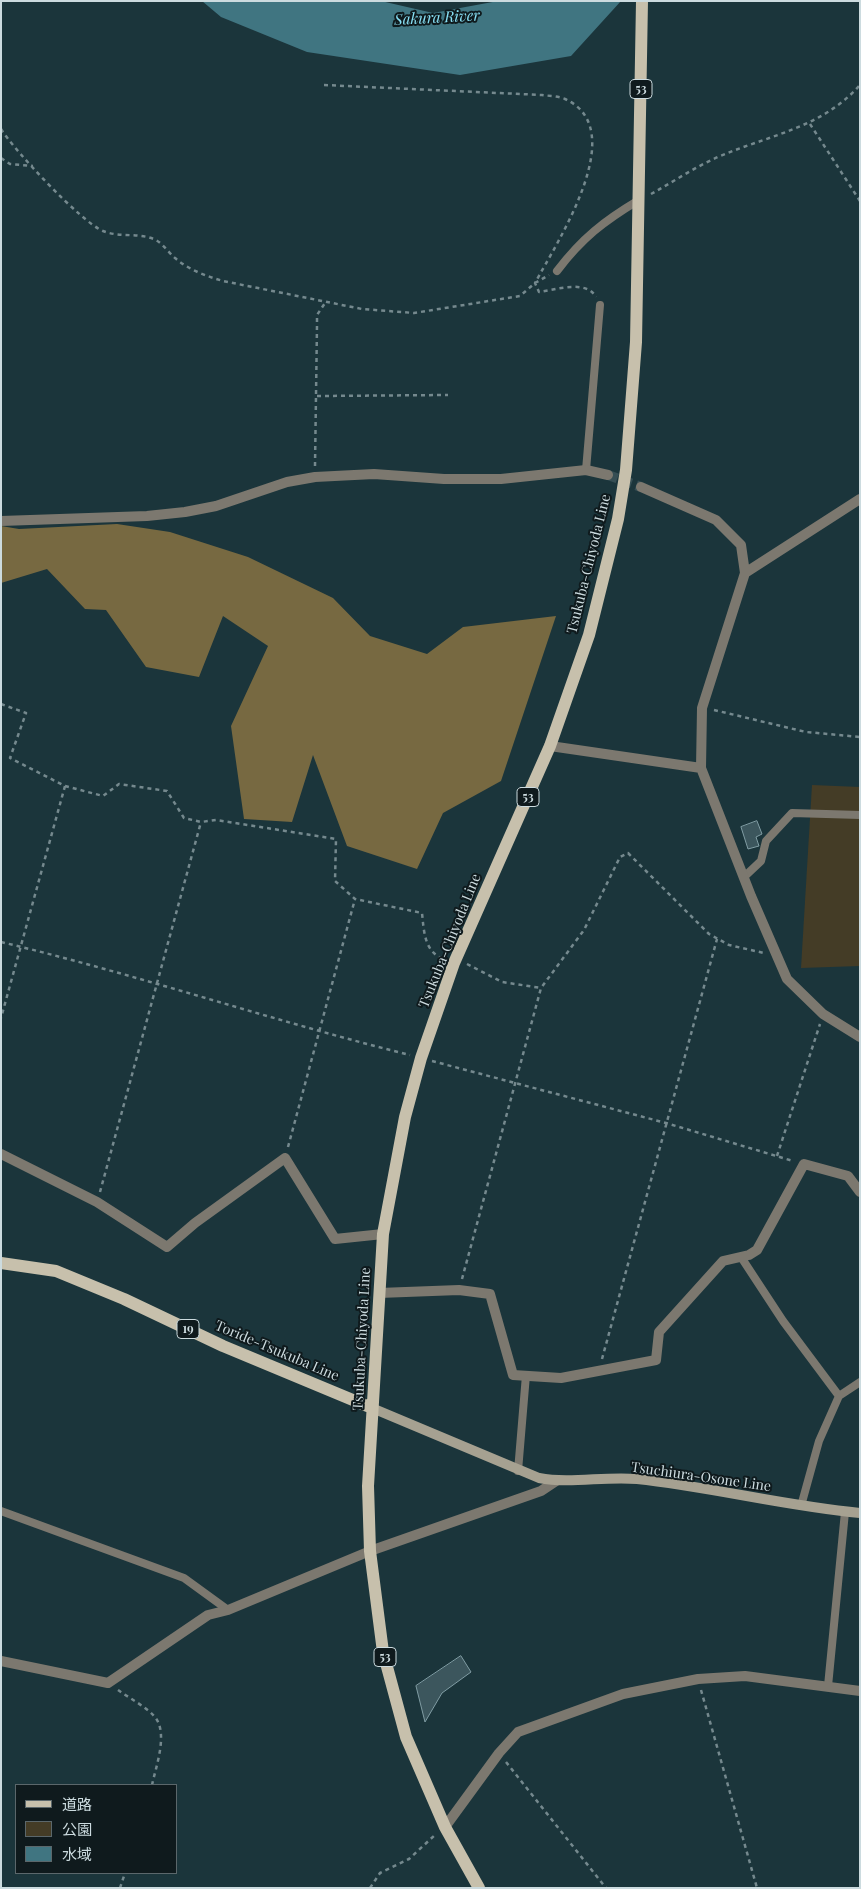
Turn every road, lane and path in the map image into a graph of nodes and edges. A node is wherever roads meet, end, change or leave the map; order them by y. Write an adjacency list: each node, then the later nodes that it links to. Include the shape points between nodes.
1 (642, 1): 8 (main road, Tsukuba-Chiyoda Line / 53)
2 (324, 85): 11 (path, via 542,95 563,98 579,107 592,127 584,192)
3 (860, 85): 4 (path, via 847,100)
4 (810, 124): 8 (path, via 716,158); 9 (path)
5 (1, 129): 7 (path)
6 (1, 158): 7 (path, via 10,164)
7 (33, 166): 12 (path, via 74,209 101,230 113,235 144,236 157,241 177,259 205,276)
8 (639, 200): 10 (lane, via 590,233); 26 (main road, Tsukuba-Chiyoda Line / 53, via 636,342 626,470 618,519 589,635)
9 (860, 201)
10 (557, 271): 11 (path)
11 (535, 283): 12 (path, via 520,296 414,313); 13 (path, via 539,292 579,286 593,293)
12 (325, 302): 14 (path, via 317,315)
13 (600, 305): 16 (lane)
14 (317, 396): 15 (path); 18 (path)
15 (448, 396)
16 (586, 470): 17 (street); 18 (street, via 501,478 444,479 374,474)
17 (608, 476)
18 (315, 477): 21 (street, via 185,512)
19 (642, 487): 22 (street, via 716,520 741,545)
20 (860, 499): 22 (street)
21 (1, 520)
22 (745, 573): 24 (street)
23 (1, 704): 28 (path, via 26,713 10,758)
24 (702, 708): 25 (path, via 806,732); 27 (street)
25 (860, 736)
26 (550, 746): 27 (street); 37 (main road, Tsukuba-Chiyoda Line / 53)
27 (701, 768): 31 (street)
28 (65, 786): 30 (path, via 103,796 118,784 167,791 184,818); 35 (path)
29 (860, 816): 31 (lane, via 792,813 766,841 761,861)
30 (201, 822): 32 (path, via 216,820 336,839 334,881); 38 (path)
31 (744, 877): 36 (street)
32 (355, 899): 37 (path, via 422,913 424,940 435,956); 42 (path)
33 (717, 939): 36 (path); 39 (path, via 628,853 620,857 584,930); 46 (path)
34 (1, 942): 35 (path)
35 (20, 946): 38 (path); 41 (path)
36 (778, 957): 40 (street, via 787,979)
37 (454, 964): 39 (path, via 466,963 502,982); 44 (main road, Tsukuba-Chiyoda Line / 53)
38 (156, 985): 42 (path); 52 (path)
39 (541, 988): 45 (path)
40 (823, 1014): 43 (street); 48 (path)
41 (1, 1018)
42 (319, 1032): 44 (path); 49 (path)
43 (860, 1037)
44 (421, 1058): 45 (path); 53 (main road, Tsukuba-Chiyoda Line / 53, via 404,1117)
45 (516, 1081): 46 (path); 56 (path)
46 (666, 1123): 48 (path); 58 (path)
47 (1, 1154): 52 (street)
48 (777, 1156): 50 (path)
49 (285, 1158): 52 (street, via 167,1247); 53 (street, via 335,1239)
50 (804, 1164): 51 (street, via 848,1176); 54 (street, via 757,1250)
51 (860, 1192)
52 (97, 1202)
53 (383, 1234): 57 (main road, Tsukuba-Chiyoda Line / 53)
54 (741, 1257): 58 (street, via 723,1261 659,1332 656,1360); 61 (lane, via 783,1322)
55 (1, 1263): 62 (main road, Toride-Tsukuba Line / 19, via 56,1271)
56 (459, 1290): 57 (street); 59 (street, via 490,1294 513,1374)
57 (379, 1294): 62 (main road, Tsukuba-Chiyoda Line / 53)
58 (598, 1372): 59 (street, via 562,1378)
59 (526, 1375): 63 (lane)
60 (860, 1382): 61 (lane)
61 (839, 1396): 65 (lane, via 819,1441)
62 (372, 1408): 63 (main road, Tsuchiura-Osone Line); 69 (main road, Tsukuba-Chiyoda Line / 53, via 368,1486)
63 (518, 1471): 64 (main road, Tsuchiura-Osone Line)
64 (556, 1481): 65 (main road, Tsuchiura-Osone Line, via 636,1479); 69 (street, via 541,1491)
65 (801, 1506): 67 (main road, Tsuchiura-Osone Line)
66 (1, 1511): 70 (lane, via 184,1578)
67 (845, 1512): 68 (main road, Tsuchiura-Osone Line); 74 (lane)
68 (860, 1513)
69 (370, 1551): 70 (street); 78 (main road, Tsukuba-Chiyoda Line / 53, via 383,1652 406,1736)
70 (228, 1610): 73 (street, via 208,1615)
71 (1, 1661): 73 (street)
72 (698, 1680): 74 (street, via 745,1676); 76 (street, via 623,1694 518,1732); 84 (path)
73 (108, 1683): 77 (path, via 154,1716 160,1729 159,1755)
74 (828, 1686): 75 (street)
75 (860, 1691)
76 (499, 1753): 78 (street); 83 (path)
77 (152, 1784)
78 (445, 1827): 81 (path, via 409,1859 380,1873); 82 (main road, Tsukuba-Chiyoda Line / 53)
79 (125, 1874): 80 (path)
80 (120, 1888)
81 (370, 1888)
82 (480, 1888)
83 (606, 1888)
84 (757, 1888)

